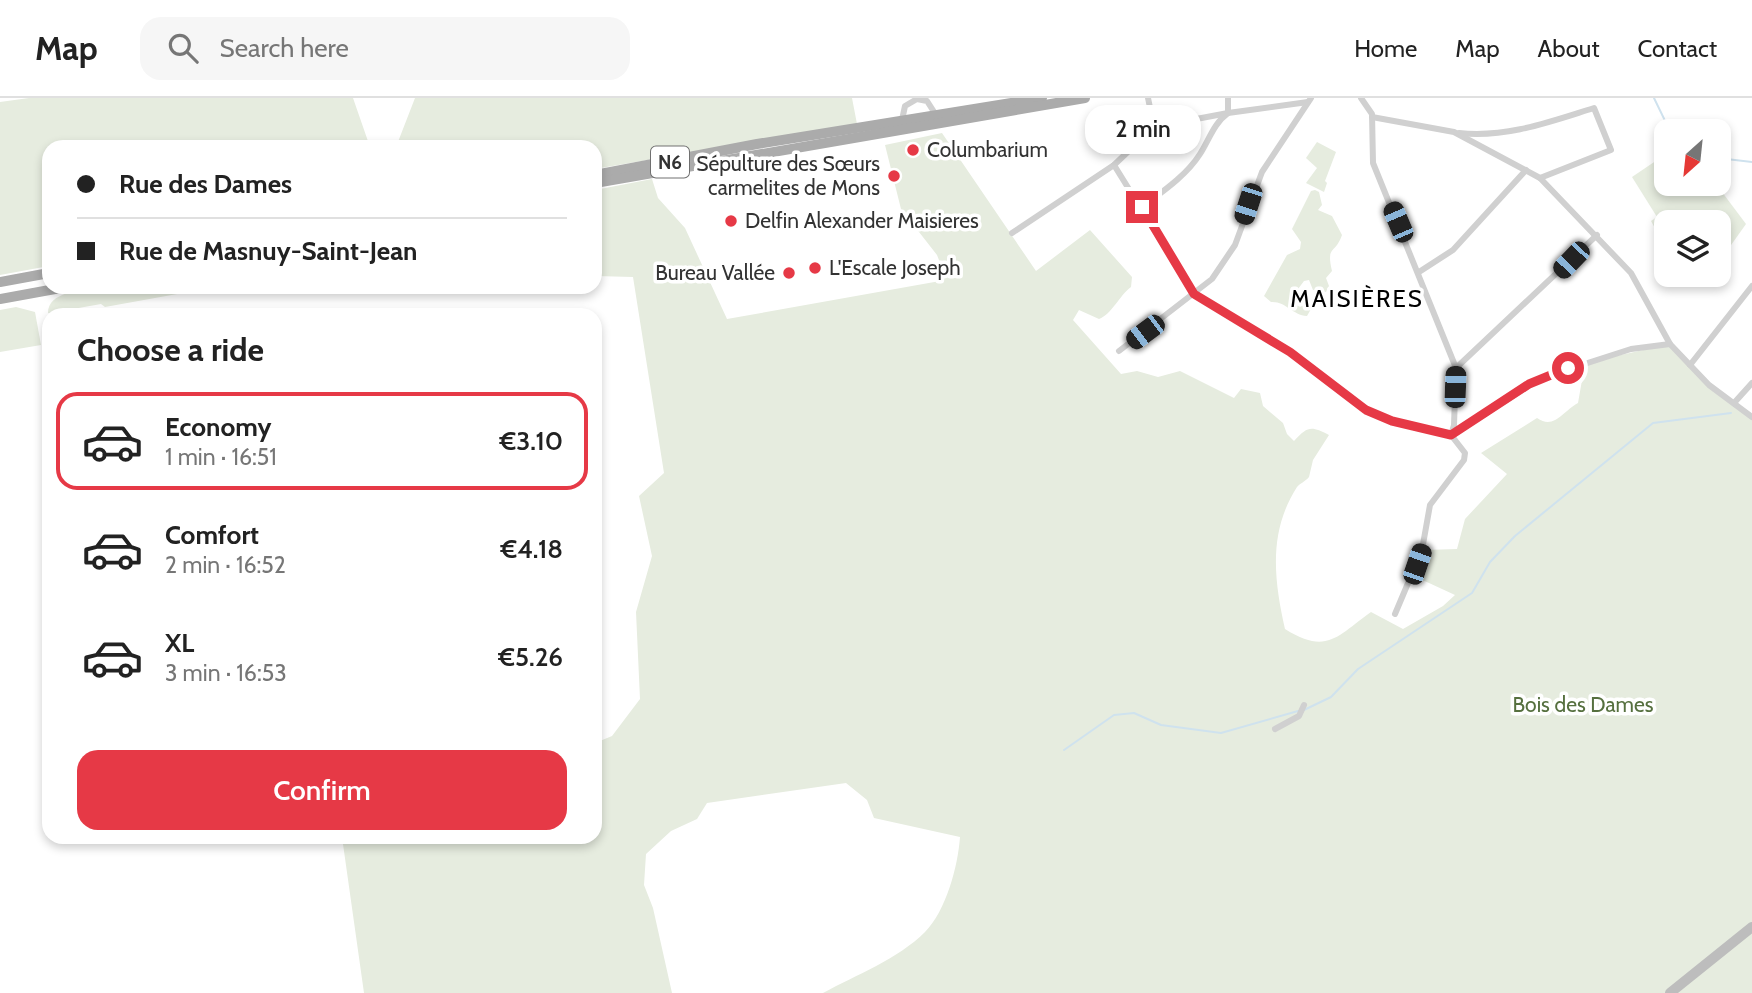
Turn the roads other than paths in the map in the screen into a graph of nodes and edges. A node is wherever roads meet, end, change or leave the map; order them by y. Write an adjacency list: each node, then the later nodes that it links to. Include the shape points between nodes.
1 (1042, 98): 9 (main road, N6)
2 (1085, 98): 12 (main road, N6)
3 (1148, 98): 13 (street)
4 (1228, 98): 8 (street)
5 (1361, 98): 10 (street)
6 (924, 99): 9 (street); 11 (street, via 908,103)
7 (1310, 100): 8 (street); 28 (street, via 1262,172 1231,253)
8 (1228, 113): 13 (street); 20 (street, via 1195,160)
9 (937, 115): 11 (main road, N6); 12 (street)
10 (1372, 117): 14 (street); 23 (street, via 1373,163)
11 (902, 120): 17 (main road, N6)
12 (929, 125): 19 (main road, N6)
13 (1154, 127): 15 (street)
14 (1454, 132): 16 (street); 18 (street, via 1522,130 1594,108 1611,150)
15 (1114, 166): 20 (street); 21 (street)
16 (1526, 170): 18 (street); 23 (street, via 1454,250)
17 (602, 174)
18 (1539, 178): 22 (street)
19 (602, 182)
20 (1142, 207): 28 (street)
21 (1012, 233)
22 (1597, 235): 30 (street, via 1631,273); 33 (street)
23 (1419, 271): 33 (street)
24 (42, 274): 25 (main road)
25 (0, 282)
26 (1752, 286): 32 (street)
27 (42, 291): 29 (main road)
28 (1194, 294): 31 (street); 37 (street, via 1283,348 1366,410)
29 (0, 299)
30 (1670, 344): 32 (street); 37 (street, via 1631,349 1541,378)
31 (1119, 351)
32 (1690, 365): 35 (street)
33 (1456, 368): 37 (street)
34 (1752, 383): 35 (street)
35 (1734, 403): 36 (street)
36 (1752, 417)
37 (1451, 435): 38 (street, via 1465,456 1430,505 1422,550)
38 (1395, 614)
39 (1303, 709): 40 (street)
40 (1275, 729)
41 (1752, 926): 42 (main road)
42 (1670, 993)

